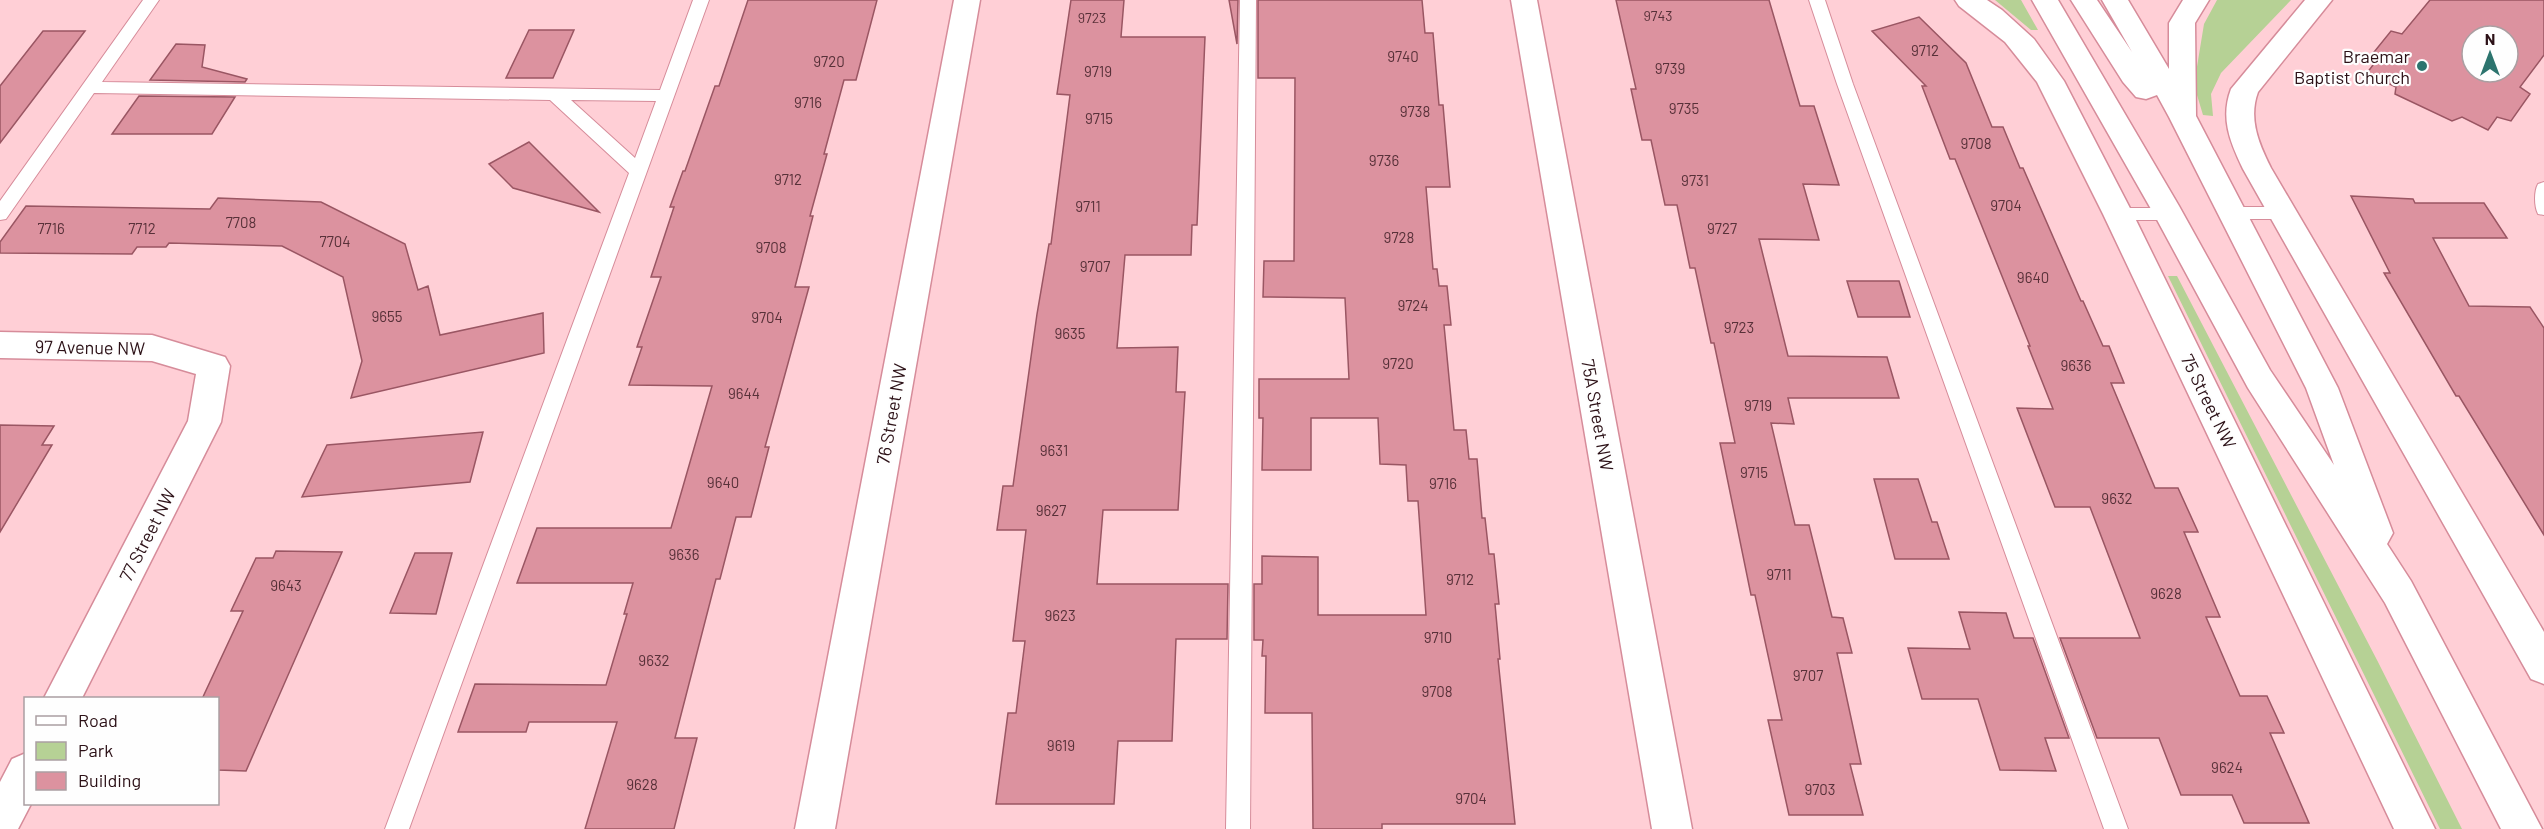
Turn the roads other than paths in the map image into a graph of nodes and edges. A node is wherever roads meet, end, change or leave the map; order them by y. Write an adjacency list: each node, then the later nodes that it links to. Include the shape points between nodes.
1 (151, 0): 13 (lane)
2 (700, 0): 15 (lane)
3 (967, 0): 34 (street, 76 Street NW)
4 (1248, 0): 35 (lane)
5 (1524, 0): 36 (street, 75A Street NW)
6 (1817, 0): 37 (lane)
7 (1968, 0): 24 (street, 75 Street NW, via 2014,33 2041,65)
8 (2045, 0): 25 (street)
9 (2084, 0): 17 (street, via 2133,75)
10 (2115, 0): 16 (street)
11 (2196, 0): 16 (street, via 2182,23)
12 (2319, 0): 22 (street, via 2241,96 2238,123 2244,140)
13 (91, 87): 14 (lane); 23 (lane)
14 (555, 94): 15 (lane); 18 (lane)
15 (666, 96): 18 (lane)
16 (2183, 117): 17 (street)
17 (2205, 161): 21 (street)
18 (638, 171): 33 (lane)
19 (2544, 188): 20 (lane)
20 (2544, 210)
21 (2232, 213): 22 (lane); 28 (street, via 2322,388)
22 (2283, 213): 29 (street)
23 (0, 214)
24 (2118, 214): 25 (lane); 38 (street, 75 Street NW)
25 (2169, 214): 28 (street, via 2259,379)
26 (0, 345): 27 (street, 97 Avenue NW, via 152,348)
27 (214, 366): 30 (street, 77 Street NW, via 204,423)
28 (2398, 592): 39 (street)
29 (2544, 667)
30 (64, 697)
31 (24, 776): 32 (street)
32 (0, 822)
33 (397, 829)
34 (815, 829)
35 (1238, 829)
36 (1672, 829)
37 (2116, 829)
38 (2415, 829)
39 (2522, 829)

